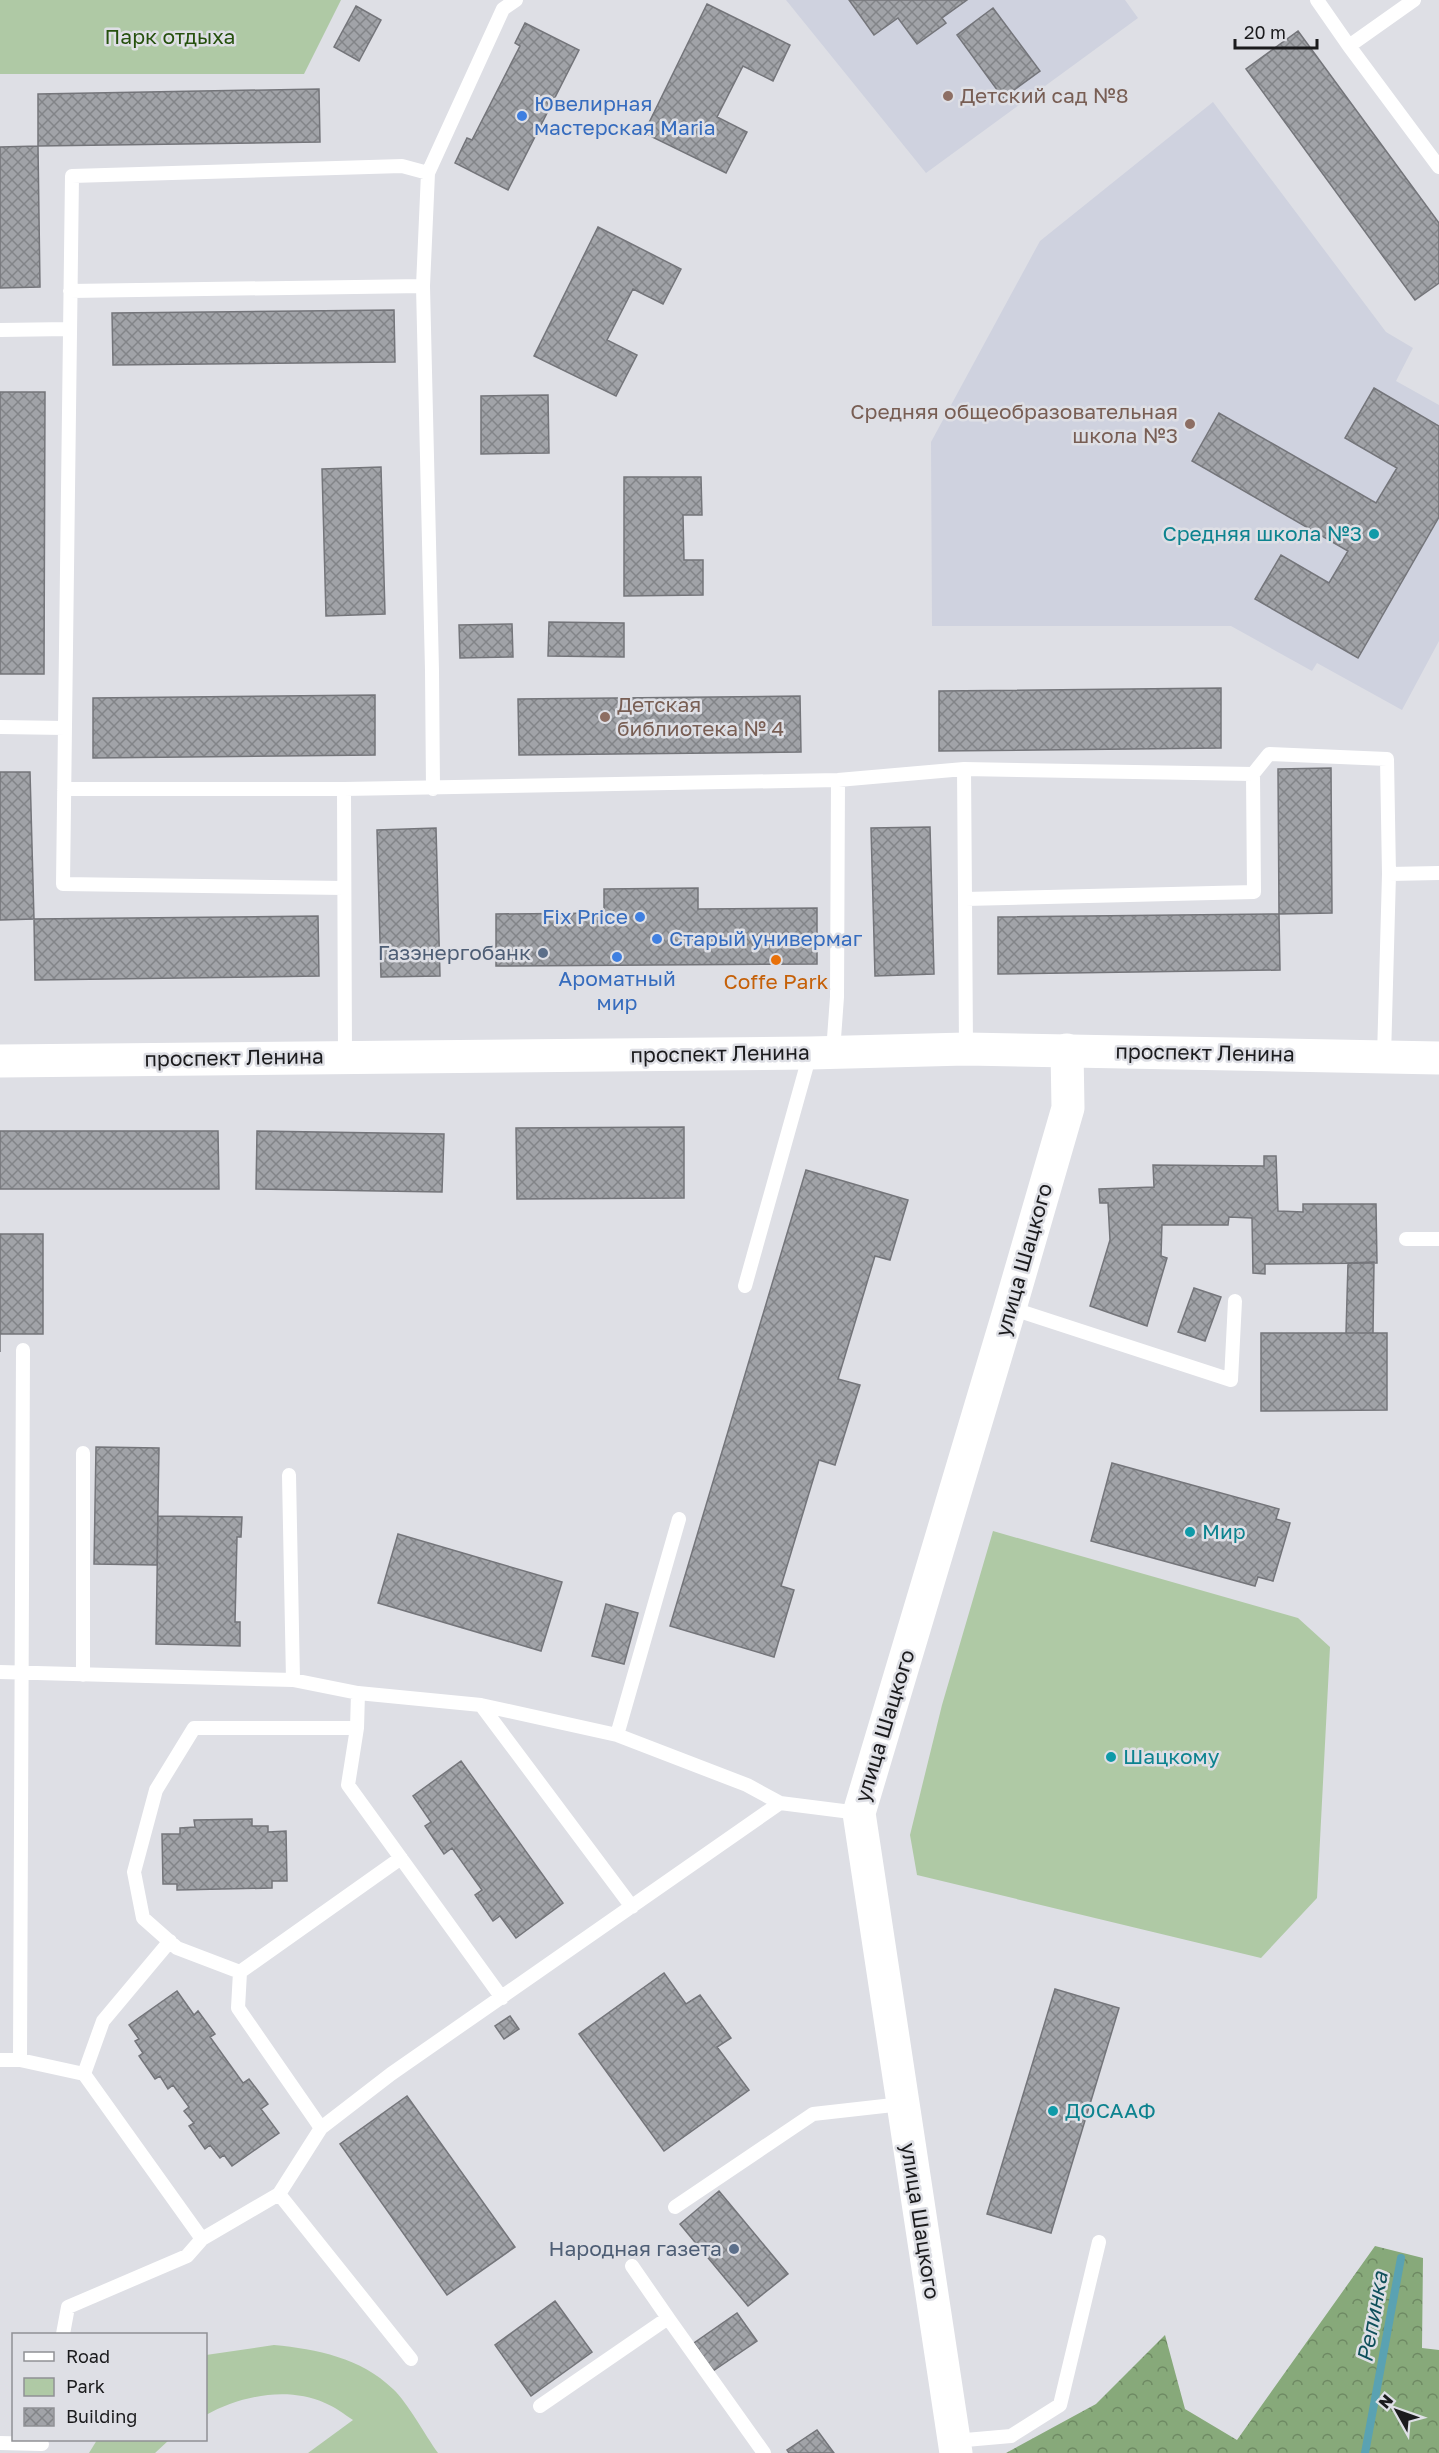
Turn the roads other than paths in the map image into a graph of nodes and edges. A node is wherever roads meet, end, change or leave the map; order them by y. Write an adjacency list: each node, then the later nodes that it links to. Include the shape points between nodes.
1 (516, 0): 4 (lane)
2 (1317, 0): 5 (lane)
3 (1414, 0): 5 (lane)
4 (500, 5): 7 (lane)
5 (1349, 46): 6 (lane)
6 (1439, 166)
7 (428, 173): 8 (lane); 9 (lane, via 402,166 72,176)
8 (423, 286): 9 (lane); 19 (lane)
9 (70, 291): 10 (lane)
10 (69, 329): 11 (lane); 13 (lane)
11 (0, 330)
12 (0, 727): 13 (lane)
13 (65, 728): 17 (lane)
14 (964, 769): 15 (lane); 16 (lane); 23 (lane)
15 (1253, 774): 21 (lane, via 1269,754 1387,759); 23 (lane, via 1254,892)
16 (838, 780): 19 (lane); 26 (lane, via 837,997)
17 (64, 789): 18 (lane); 22 (lane, via 63,884)
18 (344, 789): 19 (lane); 22 (lane)
19 (433, 789)
20 (1439, 873): 21 (lane)
21 (1389, 874): 28 (lane)
22 (344, 888): 27 (lane)
23 (965, 899): 24 (lane)
24 (966, 1049): 25 (street, проспект Ленина); 26 (street, проспект Ленина)
25 (1067, 1050): 28 (street, проспект Ленина); 35 (street, улица Шацкого, via 1068,1108)
26 (821, 1052): 27 (street, проспект Ленина); 33 (lane)
27 (345, 1057): 30 (street, проспект Ленина)
28 (1384, 1057): 29 (street, проспект Ленина)
29 (1439, 1058)
30 (0, 1061)
31 (1406, 1239): 32 (lane)
32 (1439, 1239)
33 (745, 1286)
34 (1235, 1301): 35 (lane, via 1231,1380)
35 (1010, 1308): 49 (street, улица Шацкого)
36 (24, 1350): 41 (lane)
37 (83, 1453): 42 (lane)
38 (289, 1475): 43 (lane)
39 (679, 1519): 47 (lane)
40 (0, 1672): 41 (lane)
41 (22, 1673): 42 (lane); 56 (lane)
42 (83, 1675): 43 (lane)
43 (293, 1680): 44 (lane)
44 (358, 1693): 45 (lane); 46 (lane)
45 (481, 1705): 47 (lane); 51 (lane)
46 (357, 1728): 50 (lane, via 348,1785); 52 (lane, via 194,1728 156,1790 134,1872 143,1918)
47 (617, 1735): 48 (lane, via 747,1785)
48 (780, 1803): 49 (lane); 51 (lane)
49 (860, 1813): 58 (street, улица Шацкого)
50 (401, 1858): 53 (lane); 54 (lane)
51 (632, 1907): 54 (lane)
52 (170, 1941): 53 (lane, via 177,1948); 57 (lane, via 104,2021)
53 (240, 1972): 59 (lane, via 238,2008)
54 (502, 1998): 59 (lane, via 460,2034 391,2074)
55 (0, 2060): 56 (lane)
56 (20, 2060): 57 (lane)
57 (84, 2074): 62 (lane)
58 (902, 2104): 61 (lane, via 813,2114); 71 (street, улица Шацкого)
59 (321, 2128): 60 (lane)
60 (279, 2194): 62 (lane); 67 (lane)
61 (675, 2207)
62 (202, 2239): 66 (lane, via 188,2256 68,2307)
63 (1099, 2242): 71 (lane, via 1060,2405 1011,2436)
64 (632, 2266): 65 (lane)
65 (668, 2318): 68 (lane); 72 (lane)
66 (63, 2333)
67 (411, 2359)
68 (540, 2406)
69 (0, 2443): 70 (lane)
70 (42, 2445)
71 (955, 2447)
72 (764, 2453)

